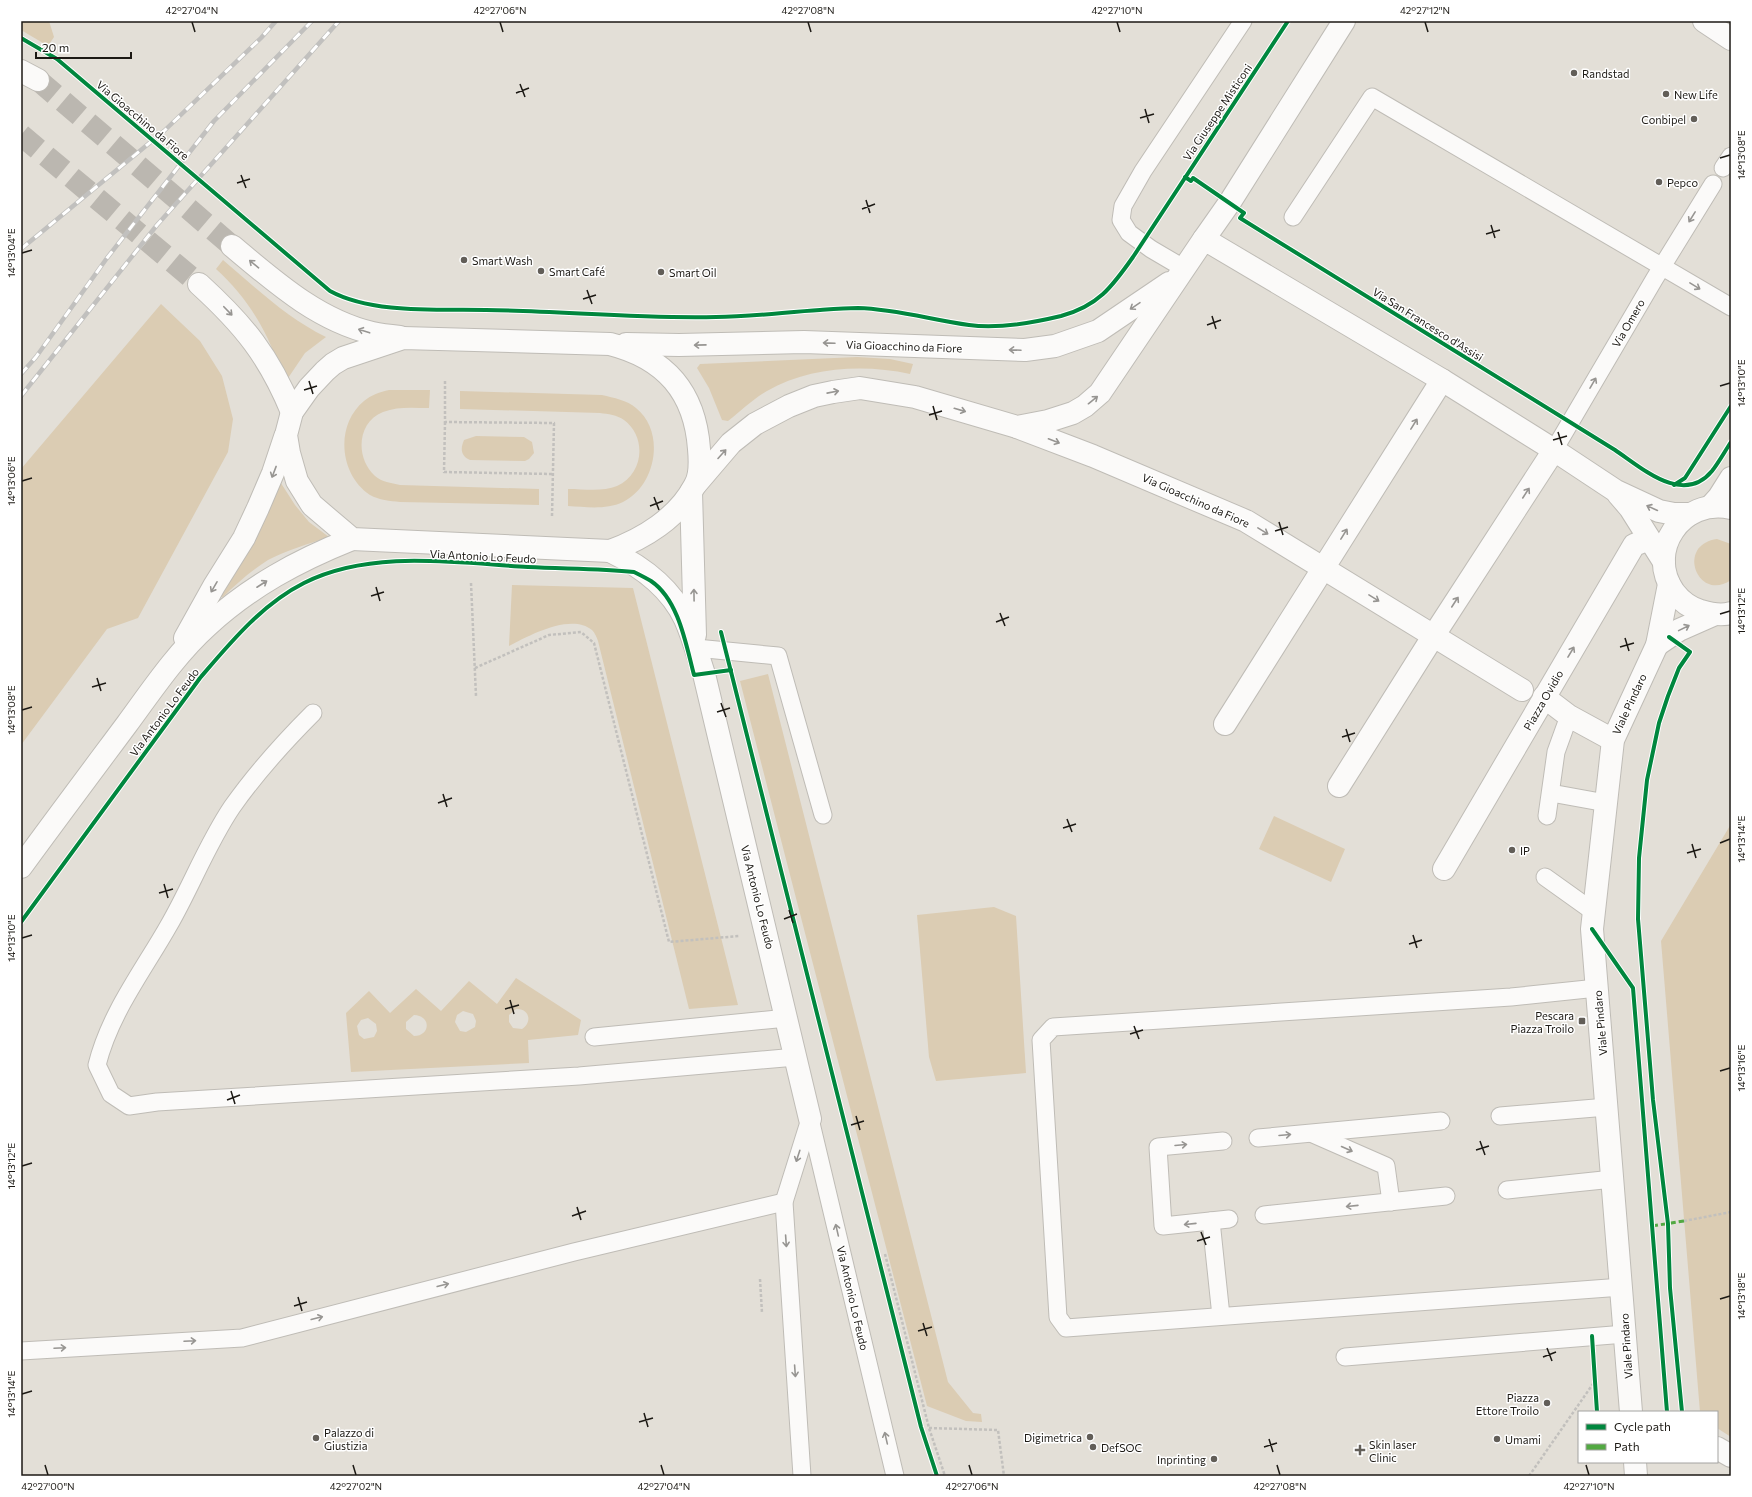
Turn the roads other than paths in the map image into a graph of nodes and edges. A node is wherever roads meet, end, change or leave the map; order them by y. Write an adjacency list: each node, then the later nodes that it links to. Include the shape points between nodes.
1 (1243, 21): 10 (lane, via 1143,171 1123,206 1120,220 1129,234)
2 (1344, 21): 7 (street)
3 (1705, 21): 4 (street)
4 (1731, 39)
5 (1713, 184): 9 (lane, Via Omero, one-way to 9)
6 (1293, 217): 9 (lane, via 1372,97)
7 (1204, 240): 10 (street, Via Gioacchino da Fiore); 15 (street)
8 (232, 246): 13 (street, one-way to 8, via 372,333 333,319 291,294)
9 (1662, 266): 12 (lane, one-way to 12); 19 (lane, Via Omero, one-way to 9)
10 (1182, 273): 14 (street, Via Gioacchino da Fiore, one-way to 14, via 1098,331 1056,346 1025,350 804,342); 17 (street, Via Gioacchino da Fiore, one-way to 10, via 1073,413 1100,394)
11 (200, 284): 16 (street, one-way to 16, via 249,335 264,355)
12 (1731, 307)
13 (403, 338): 14 (street); 16 (street, via 333,364 309,388)
14 (610, 344): 21 (street, Via Antonio Lo Feudo, via 628,348 662,368 676,382 686,398 694,416 700,454)
15 (1442, 380): 19 (street); 28 (street, one-way to 15)
16 (292, 412): 18 (street, Via Antonio Lo Feudo)
17 (1017, 427): 21 (street, Via Gioacchino da Fiore, one-way to 17, via 731,443 755,424 789,406 833,392 860,388 914,397); 28 (street, Via Gioacchino da Fiore, one-way to 28, via 1093,456 1246,521)
18 (286, 435): 24 (street, via 293,470 302,492 312,505); 34 (street, Via Antonio Lo Feudo, one-way to 34, via 273,473 252,520)
19 (1554, 450): 22 (street); 31 (street, one-way to 19)
20 (1731, 478): 23 (street)
21 (694, 488): 26 (street, Via Gioacchino da Fiore, via 674,512 654,529 633,542); 33 (street, Via Antonio Lo Feudo, one-way to 21)
22 (1616, 491): 23 (street, one-way to 22, via 1674,514 1659,511); 25 (street)
23 (1710, 510): 27 (street, via 1679,523 1670,534)
24 (352, 539): 26 (street); 34 (street, Via Antonio Lo Feudo, one-way to 24, via 206,626 239,599 288,568)
25 (1649, 539): 27 (street); 36 (street, Piazza Ovidio, one-way to 25, via 1634,545)
26 (610, 551): 33 (street, Via Antonio Lo Feudo, via 640,567 667,591 685,619)
27 (1664, 562): 29 (street)
28 (1324, 567): 31 (street, Via Gioacchino da Fiore, one-way to 31); 39 (street)
29 (1668, 584): 30 (street, via 1680,599 1695,610); 32 (street, Viale Pindaro)
30 (1722, 614): 32 (street, one-way to 30, via 1679,630)
31 (1434, 635): 35 (street, Via Gioacchino da Fiore); 41 (street)
32 (1657, 645): 40 (street, Viale Pindaro)
33 (696, 648): 44 (lane, via 778,656); 51 (street, Via Antonio Lo Feudo)
34 (170, 665): 46 (street, Via Antonio Lo Feudo)
35 (1522, 690)
36 (1544, 697): 38 (street); 47 (street, Piazza Ovidio)
37 (313, 713): 53 (lane, via 284,741 232,808 200,864 170,925 128,990 102,1042 97,1065 112,1094 129,1106 157,1102 579,1076)
38 (1569, 716): 40 (street); 42 (lane, via 1556,752)
39 (1225, 724)
40 (1613, 740): 43 (street, Viale Pindaro)
41 (1339, 786)
42 (1551, 793): 43 (lane); 45 (lane)
43 (1606, 803): 49 (street, Viale Pindaro)
44 (823, 815)
45 (1547, 816)
46 (21, 867)
47 (1444, 869)
48 (1545, 877): 49 (lane)
49 (1594, 912): 50 (street, Viale Pindaro, via 1592,929)
50 (1597, 988): 54 (street, Viale Pindaro); 70 (lane, via 1511,997 1053,1028 1041,1040 1058,1317 1066,1328)
51 (787, 1018): 52 (lane); 53 (street, Via Antonio Lo Feudo)
52 (594, 1037)
53 (796, 1057): 56 (street, Via Antonio Lo Feudo)
54 (1607, 1106): 55 (lane); 61 (street, Viale Pindaro)
55 (1500, 1116)
56 (810, 1119): 64 (lane, one-way to 64); 79 (lane, Via Antonio Lo Feudo, one-way to 56)
57 (1441, 1121): 58 (lane)
58 (1311, 1133): 59 (lane, one-way to 58); 65 (lane, one-way to 65, via 1386,1166)
59 (1258, 1138)
60 (1223, 1141): 68 (lane, one-way to 60, via 1163,1226 1158,1147)
61 (1613, 1179): 62 (lane); 69 (street, Viale Pindaro)
62 (1507, 1190)
63 (1446, 1196): 65 (lane)
64 (784, 1202): 72 (lane, one-way to 64, via 242,1338 544,1259); 78 (lane, one-way to 78)
65 (1391, 1202): 66 (lane, one-way to 66)
66 (1264, 1215)
67 (1229, 1219): 68 (lane)
68 (1211, 1221): 70 (lane)
69 (1622, 1287): 70 (lane); 71 (street, Viale Pindaro)
70 (1221, 1316)
71 (1625, 1334): 73 (lane); 74 (street, Viale Pindaro)
72 (21, 1351)
73 (1345, 1357)
74 (1631, 1411)
75 (1718, 1449): 76 (street)
76 (1731, 1456)
77 (1635, 1463): 80 (street)
78 (802, 1476)
79 (895, 1476)
80 (1636, 1476)

